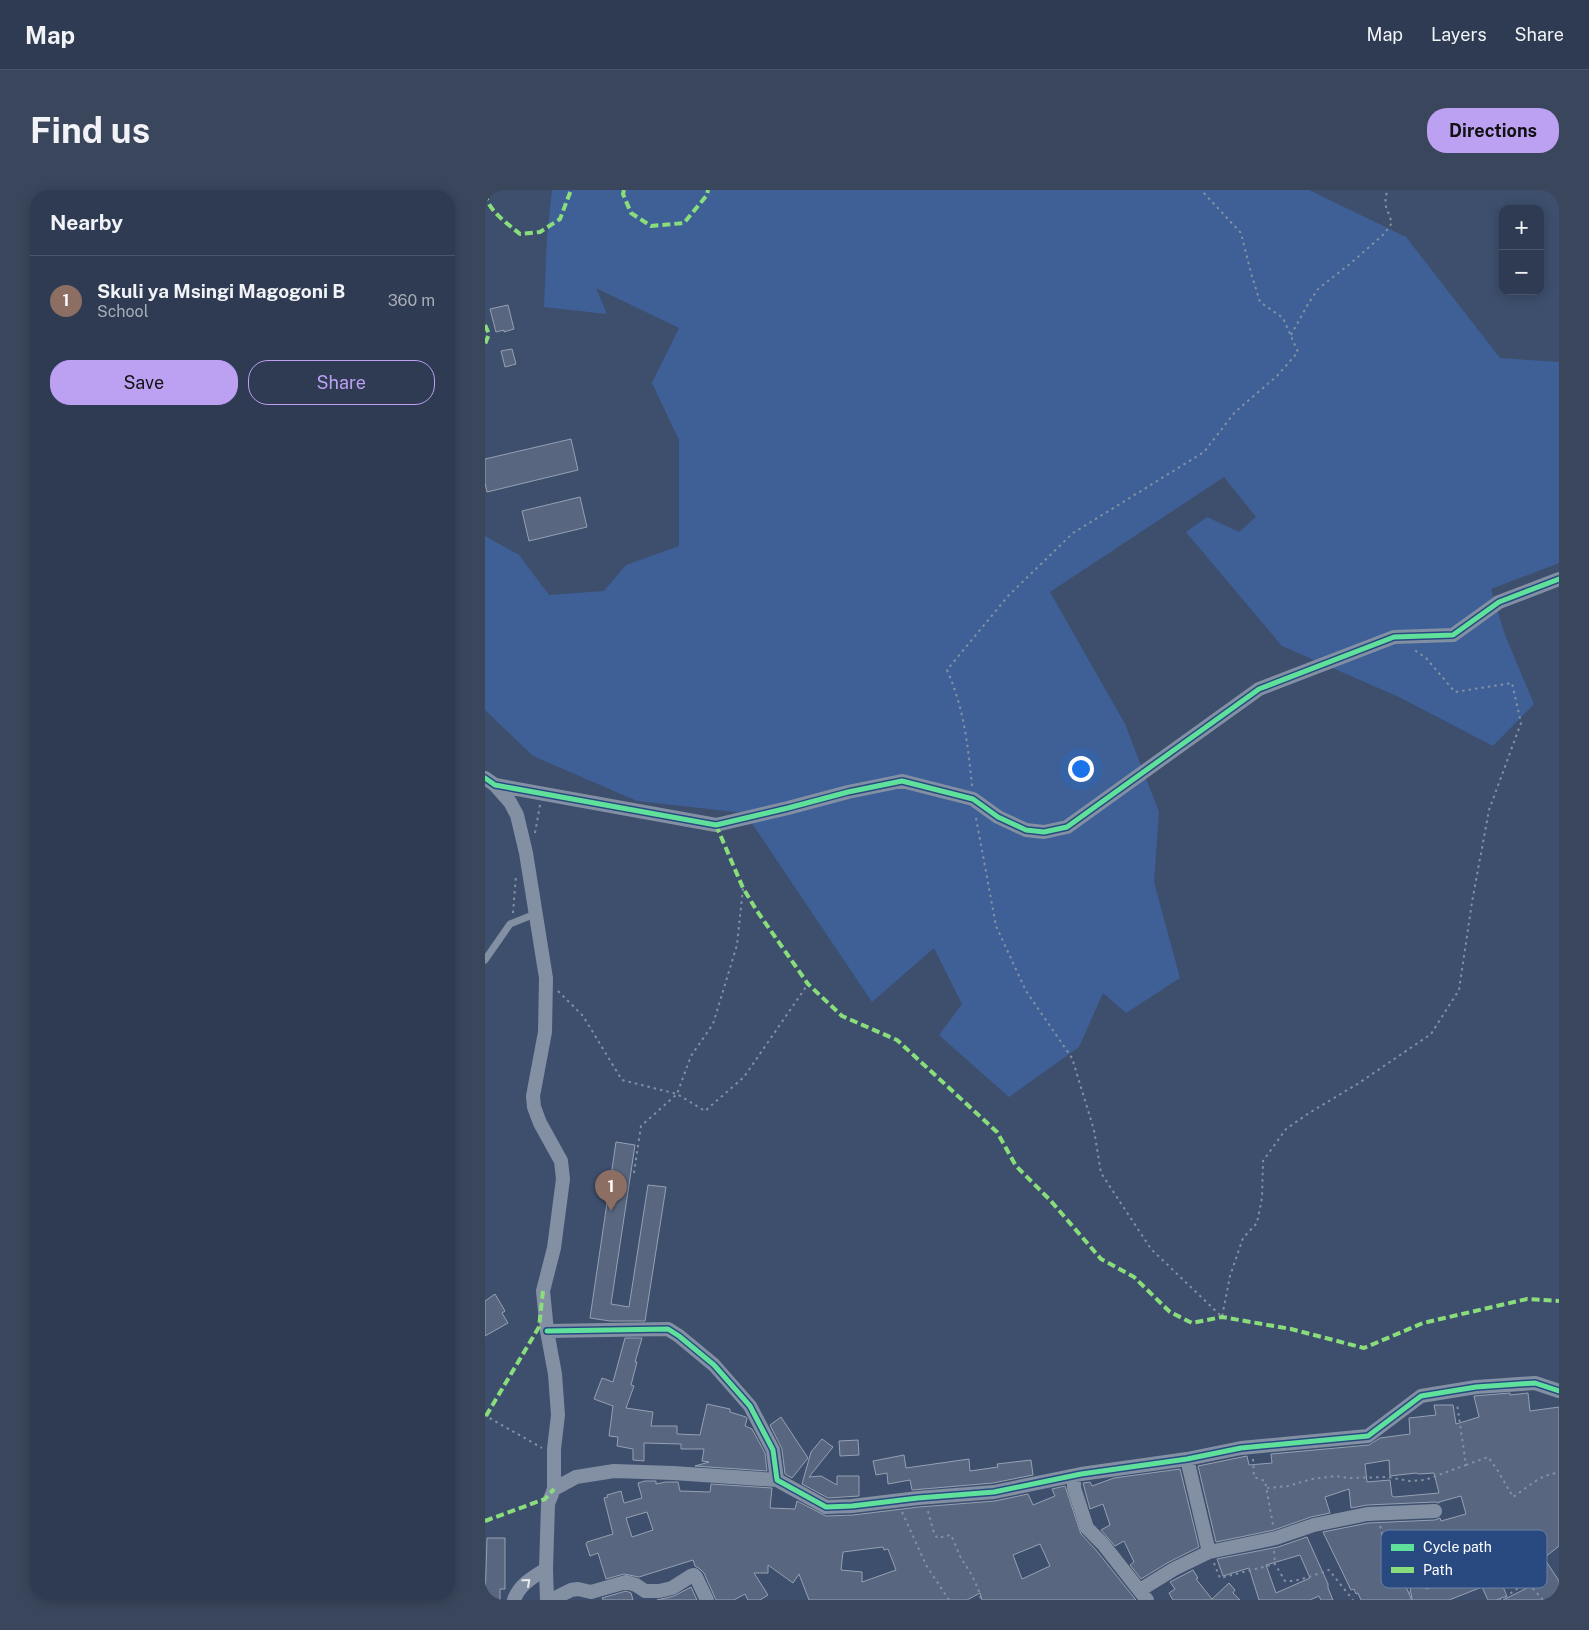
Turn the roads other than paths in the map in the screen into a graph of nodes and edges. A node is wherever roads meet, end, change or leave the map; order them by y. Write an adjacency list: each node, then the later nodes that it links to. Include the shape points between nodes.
1 (1559, 579): 2 (street, via 1499,602 1453,634 1394,637 1259,689 1067,827 1044,832 1026,830 998,817 973,799 903,780 716,825)
2 (490, 782): 3 (street, via 517,815)
3 (535, 914): 4 (lane, via 510,924); 5 (street, via 546,978 545,1032 533,1096 534,1107 561,1161 563,1179 554,1248 543,1291)
4 (485, 960)
5 (547, 1331): 9 (street, via 668,1329 679,1336 714,1365 750,1406 773,1450); 10 (street, via 558,1415)
6 (1559, 1390): 7 (street, via 1535,1383 1477,1387 1421,1396 1368,1436 1252,1447)
7 (1187, 1459): 8 (street); 12 (street)
8 (1074, 1476): 9 (street, via 994,1492 826,1507); 14 (street, via 1074,1488 1087,1528)
9 (777, 1480): 10 (street, via 614,1471 576,1476)
10 (554, 1489): 13 (street, via 548,1504)
11 (1435, 1511): 12 (street, via 1367,1514)
12 (1209, 1552): 14 (street, via 1174,1570)
13 (546, 1569): 15 (street, one-way to 13, via 530,1579); 16 (street)
14 (1144, 1595)
15 (513, 1600)
16 (547, 1600)
17 (551, 1600): 18 (street, via 571,1590 591,1592 626,1582 636,1584 645,1592 659,1591 672,1588 694,1575)
18 (707, 1600)

